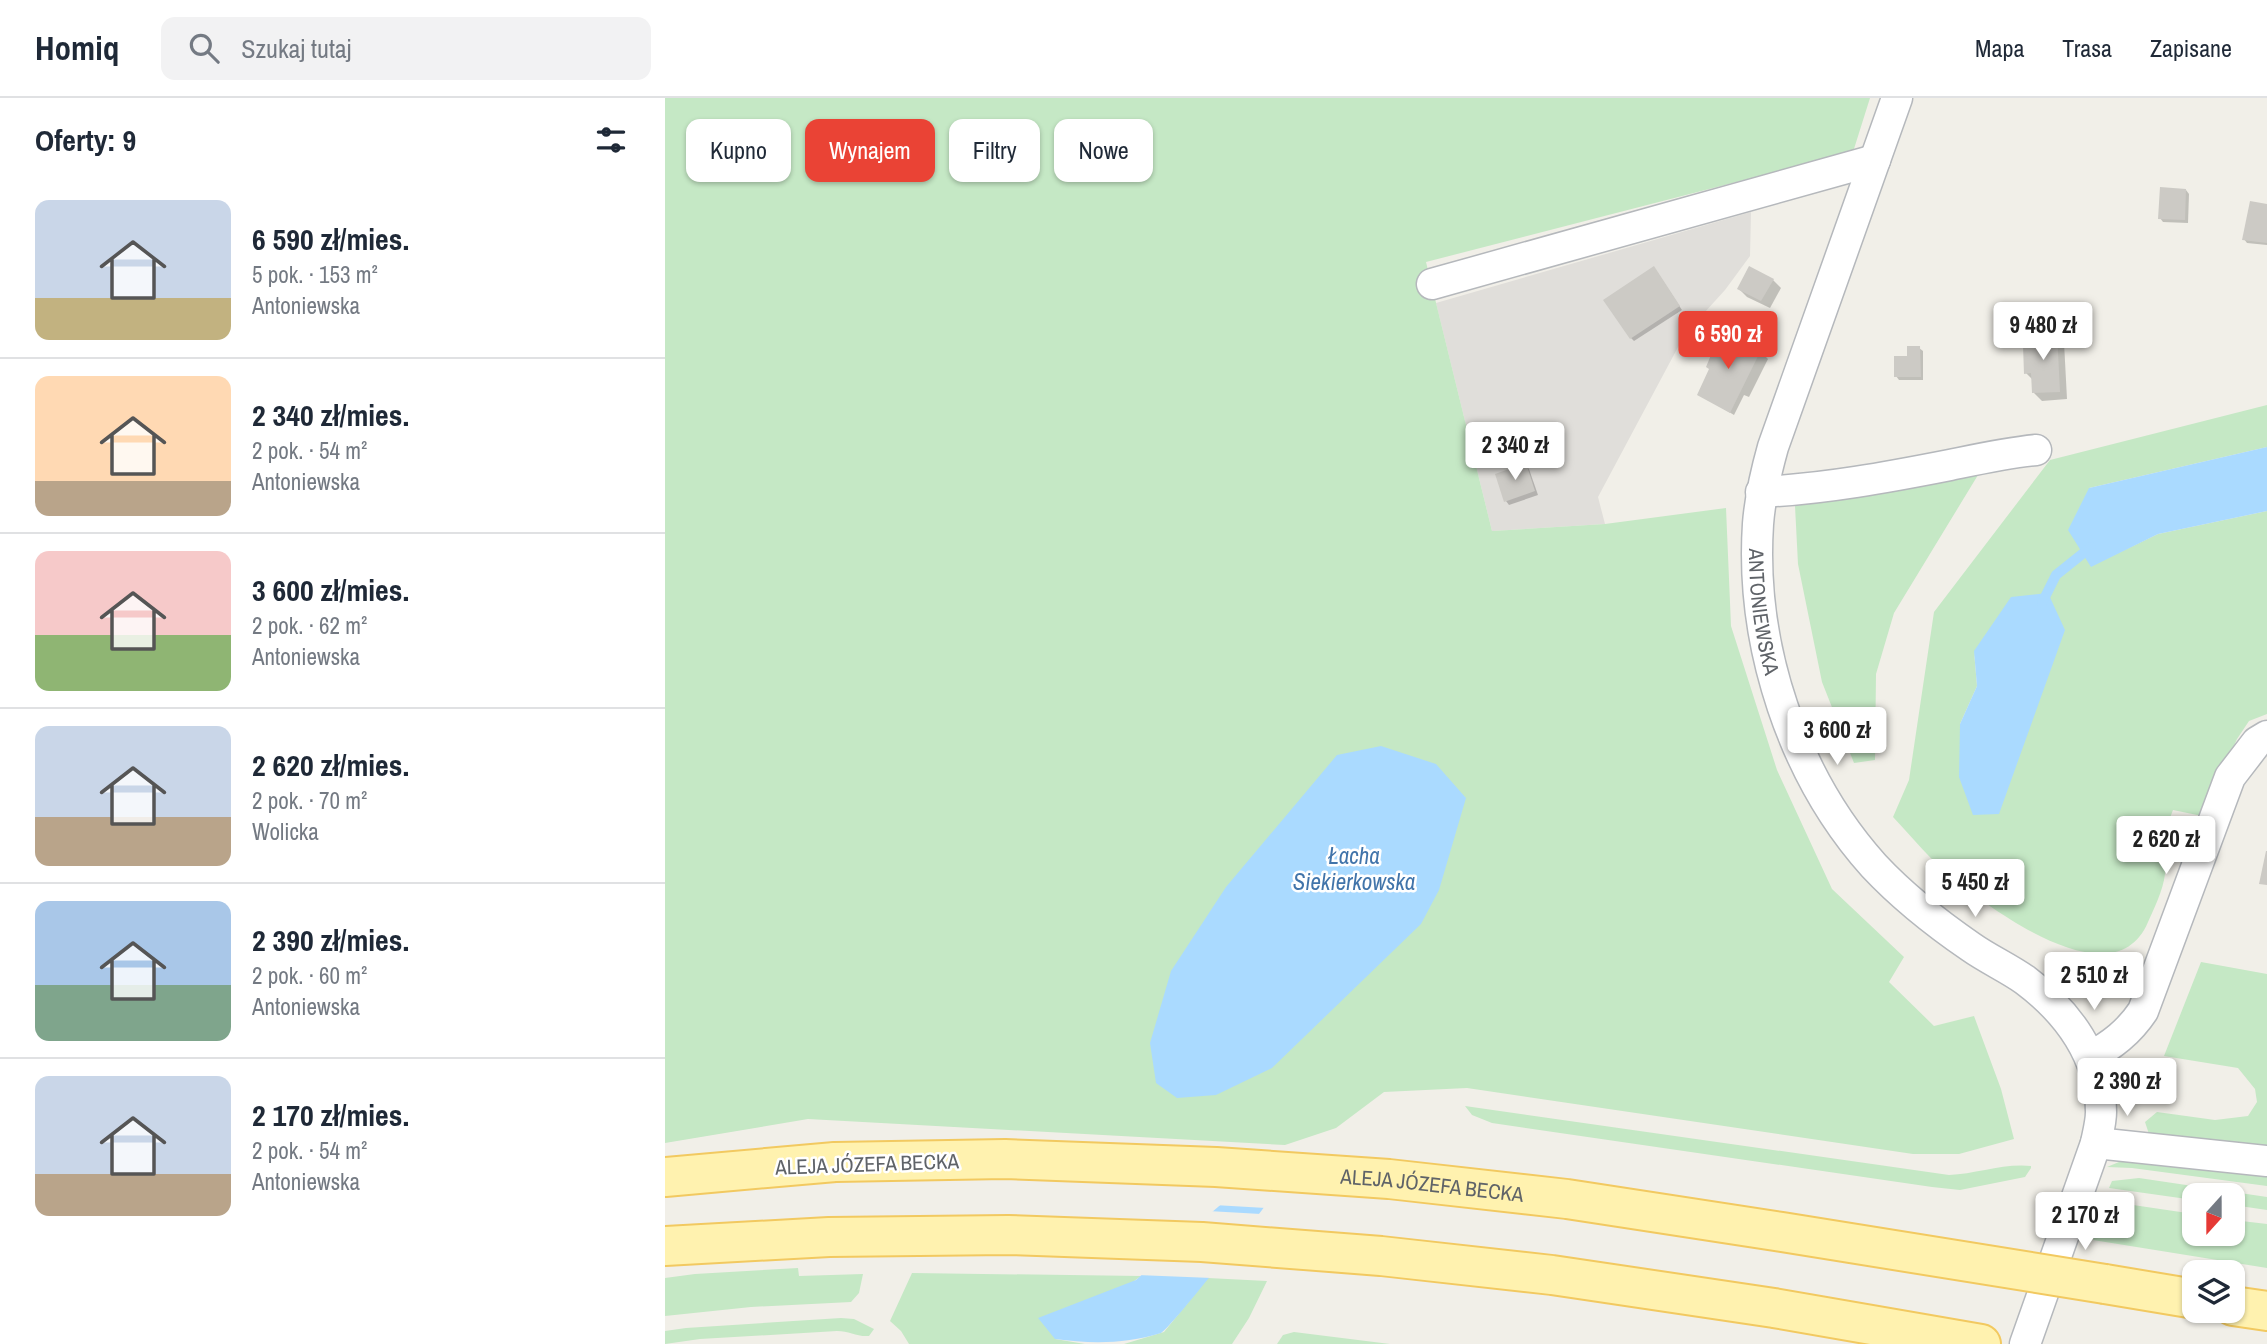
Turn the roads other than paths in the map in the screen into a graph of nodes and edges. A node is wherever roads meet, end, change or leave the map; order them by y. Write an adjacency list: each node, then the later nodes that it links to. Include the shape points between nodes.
1 (1897, 98): 2 (street, ANTONIEWSKA)
2 (1875, 160): 3 (street); 5 (street, ANTONIEWSKA, via 1786,405)
3 (1432, 284)
4 (2036, 450): 5 (street, via 1852,482)
5 (1761, 492): 7 (street, ANTONIEWSKA, via 1757,555 1765,641 1789,721 1817,784 1874,865 1935,922 2046,996 2067,1018)
6 (2267, 736): 7 (street, via 2230,777 2143,1011 2111,1046)
7 (2090, 1057): 8 (street, ANTONIEWSKA, via 2102,1115)
8 (2096, 1143): 9 (street); 16 (street, ANTONIEWSKA)
9 (2267, 1161)
10 (665, 1177): 12 (main road, ALEJA JÓZEFA BECKA, bridge, via 835,1162 1005,1159 1389,1179 1567,1199)
11 (665, 1247): 15 (main road, via 829,1237 1008,1235 1202,1242 1552,1275)
12 (2182, 1297)
13 (2245, 1308): 14 (main road)
14 (2267, 1311)
15 (1981, 1344)
16 (2025, 1344)

